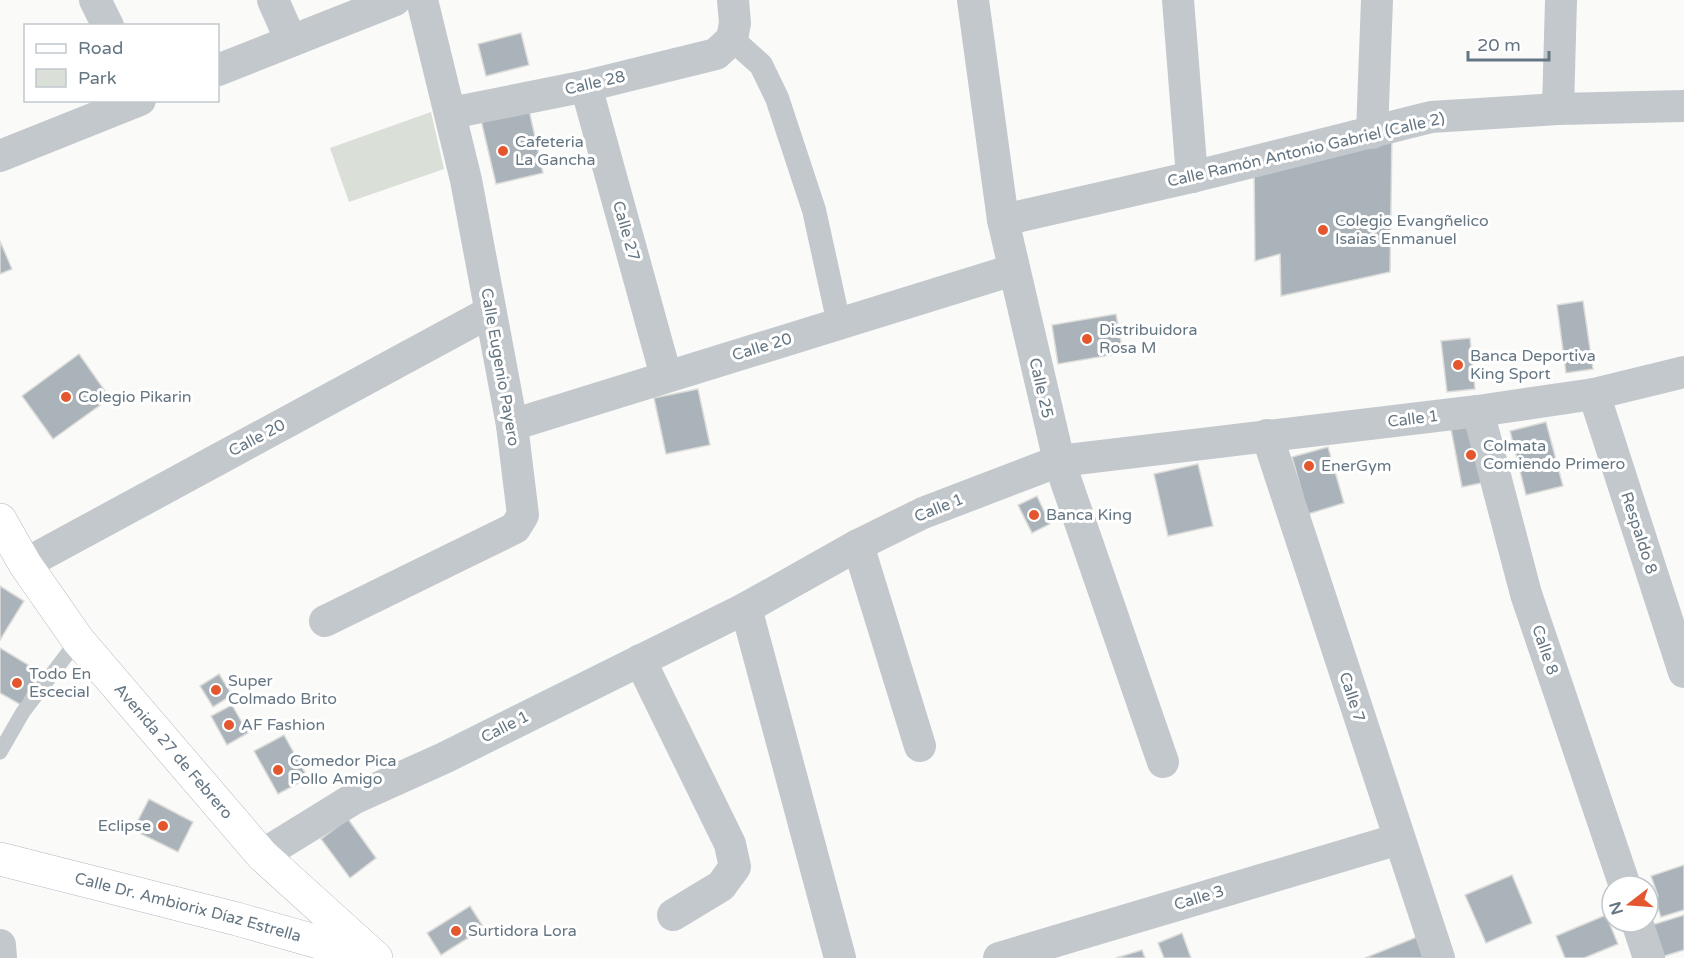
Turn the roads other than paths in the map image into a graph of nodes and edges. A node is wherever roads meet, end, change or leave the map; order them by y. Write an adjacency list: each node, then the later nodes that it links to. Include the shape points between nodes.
1 (95, 0): 10 (street)
2 (273, 0): 12 (street)
3 (395, 0): 12 (street)
4 (422, 0): 18 (street, Calle Eugenio Payero)
5 (733, 0): 11 (street)
6 (973, 0): 22 (street, Calle 25)
7 (1178, 0): 21 (street)
8 (1377, 0): 19 (street)
9 (1561, 0): 17 (street)
10 (107, 24)
11 (732, 39): 14 (street, Calle 28, via 716,54); 25 (street, via 761,65 777,98 814,210)
12 (291, 41): 13 (street)
13 (219, 70)
14 (586, 86): 18 (street, Calle 28); 27 (street, Calle 27)
15 (135, 102): 20 (street)
16 (1684, 106): 17 (street, Calle Ramón Antonio Gabriel (Calle 2))
17 (1558, 109): 19 (street, Calle Ramón Antonio Gabriel (Calle 2), via 1449,115)
18 (452, 113): 24 (street, Calle Eugenio Payero)
19 (1372, 133): 21 (street, Calle Ramón Antonio Gabriel (Calle 2))
20 (0, 156)
21 (1192, 177): 22 (street, Calle Ramón Antonio Gabriel (Calle 2))
22 (1003, 220): 23 (street, Calle 25)
23 (1013, 270): 25 (street, Calle 20); 32 (street, Calle 25)
24 (490, 312): 30 (street, Calle Eugenio Payero); 35 (street, Calle 20)
25 (839, 324): 27 (street, Calle 20)
26 (1684, 372): 28 (street, Calle 1)
27 (666, 376): 30 (street, Calle 20)
28 (1594, 394): 29 (street, Calle 1); 40 (street, Respaldo 8)
29 (1478, 411): 31 (street, Calle 1); 47 (street, Calle 8, via 1526,594)
30 (512, 425): 37 (street, Calle Eugenio Payero, via 523,502 523,515 515,528)
31 (1267, 435): 32 (street, Calle 1); 44 (street, Calle 7)
32 (1059, 460): 34 (street, Calle 1, via 923,513); 43 (street, Calle 25)
33 (0, 520): 35 (main road, Avenida 27 de Febrero)
34 (858, 545): 36 (street, Calle 1); 41 (street)
35 (25, 564): 38 (main road, Avenida 27 de Febrero)
36 (746, 608): 39 (street, Calle 1); 53 (street)
37 (325, 621)
38 (78, 640): 42 (lane, via 23,712); 45 (main road, Avenida 27 de Febrero)
39 (640, 660): 45 (street, Calle 1, via 353,799); 48 (street, via 730,844 735,867 721,886)
40 (1684, 672)
41 (920, 746)
42 (0, 752)
43 (1163, 762)
44 (1399, 839): 54 (street, Calle 3); 55 (street, Calle 7)
45 (262, 855): 52 (main road, Avenida 27 de Febrero)
46 (0, 859): 52 (main road, Calle Dr. Ambiorix Díaz Estrella)
47 (1621, 874)
48 (673, 915)
49 (1641, 934): 56 (street)
50 (0, 945): 51 (street)
51 (1, 958)
52 (375, 958)
53 (840, 958)
54 (999, 958)
55 (1439, 958)
56 (1649, 958)

